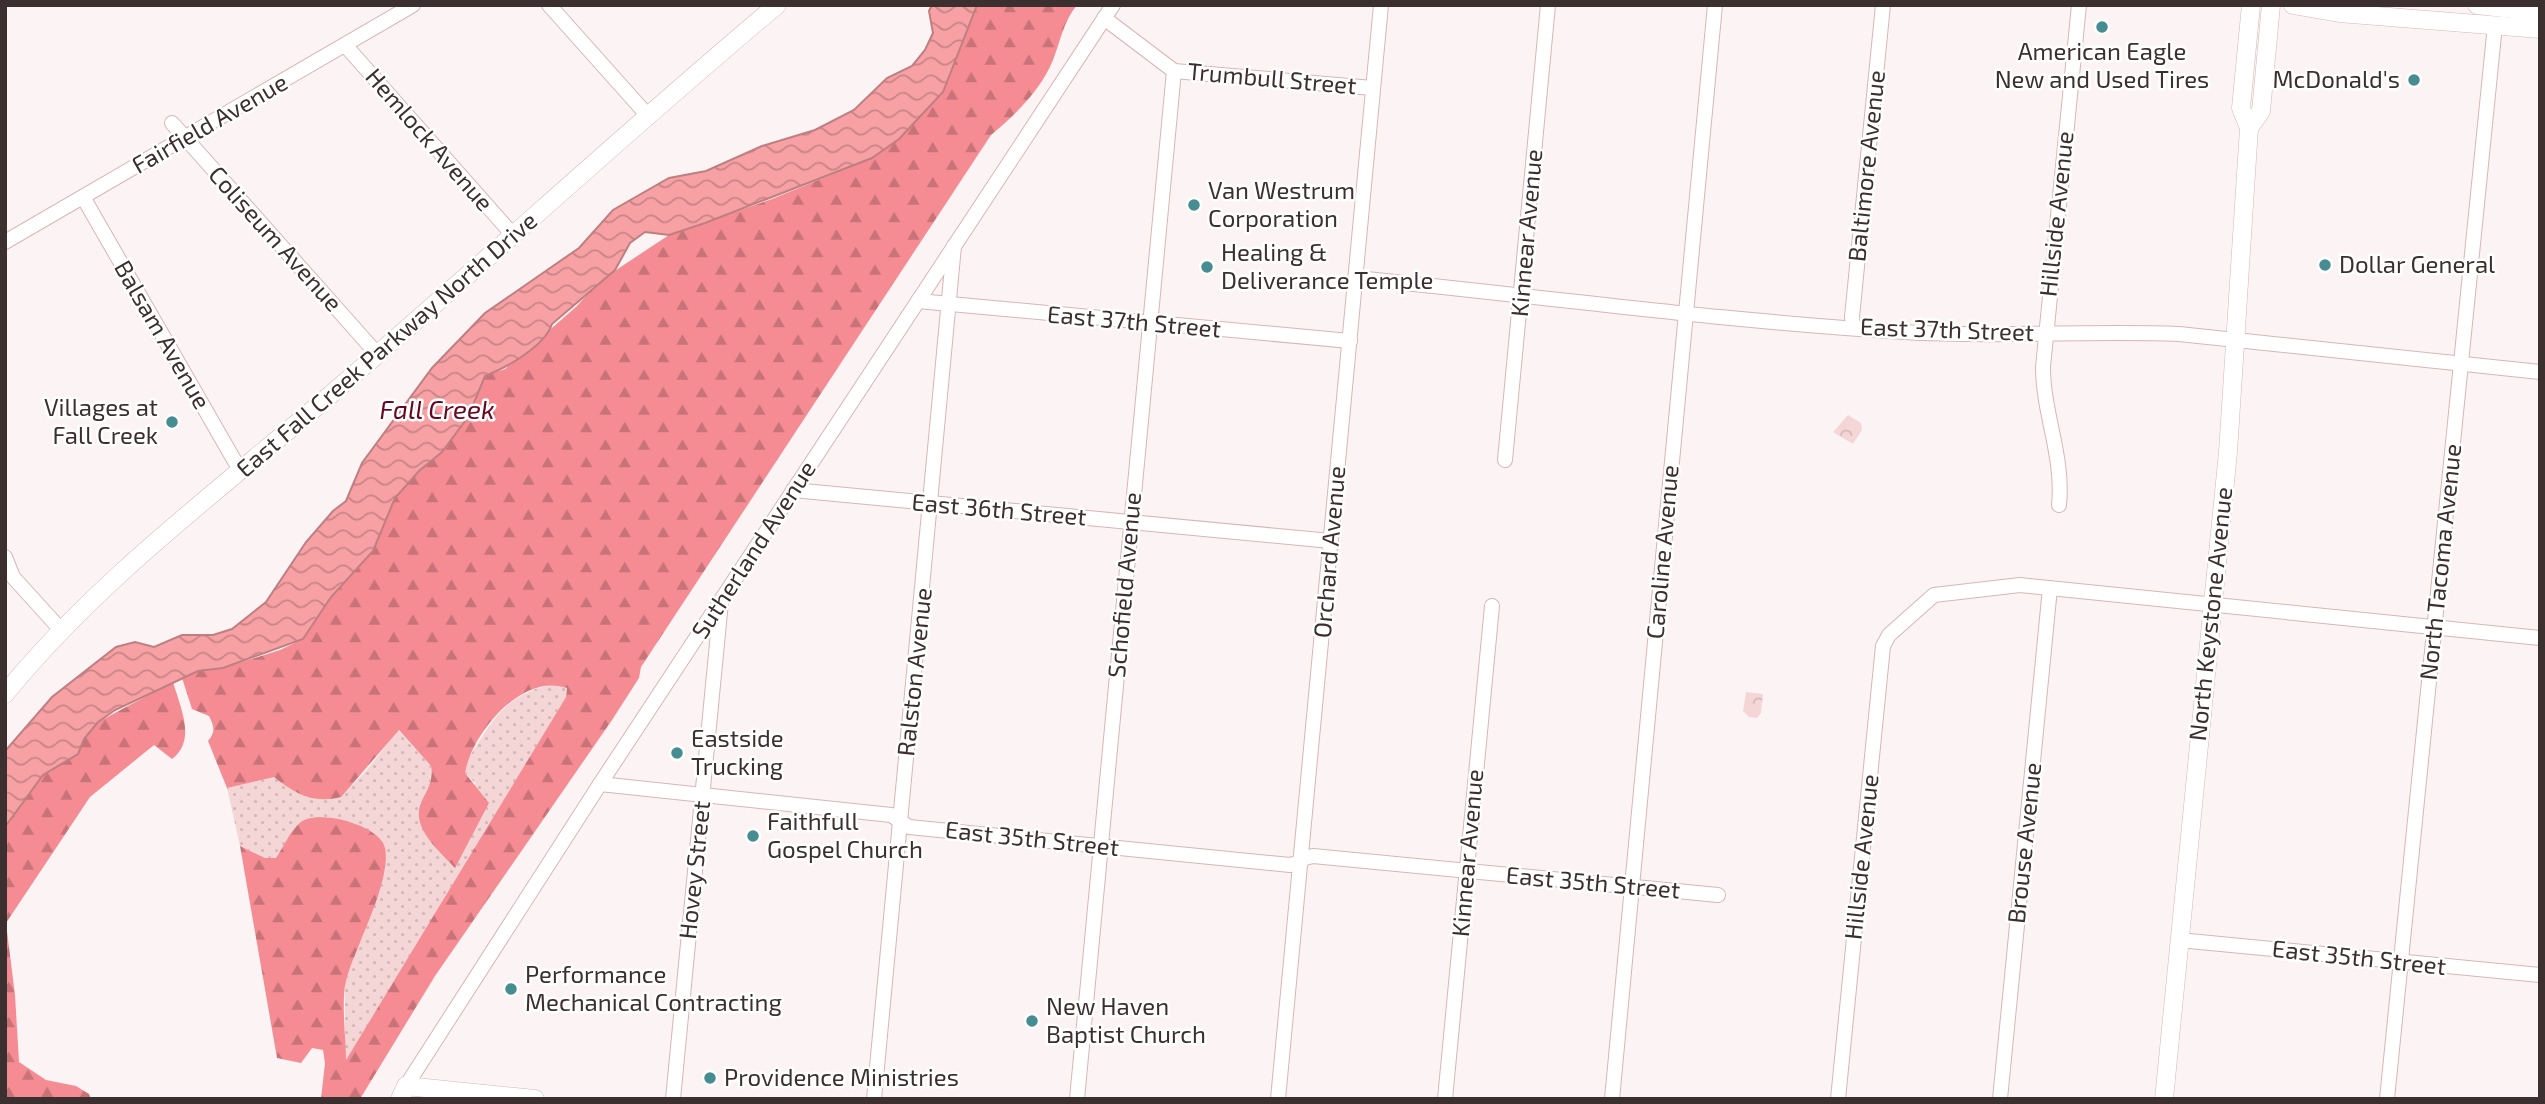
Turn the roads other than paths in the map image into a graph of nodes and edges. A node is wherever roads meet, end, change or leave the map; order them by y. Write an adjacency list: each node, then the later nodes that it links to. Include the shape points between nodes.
1 (414, 5): 18 (street, Fairfield Avenue)
2 (549, 5): 21 (street)
3 (777, 5): 21 (main road, East Fall Creek Parkway North Drive)
4 (1113, 5): 15 (street, Sutherland Avenue)
5 (1381, 5): 20 (street, Orchard Avenue)
6 (1548, 5): 30 (street, Kinnear Avenue)
7 (1715, 5): 33 (street, Caroline Avenue)
8 (1883, 5): 35 (street, Baltimore Avenue)
9 (2078, 5): 36 (street, Hillside Avenue)
10 (2251, 5): 23 (main road, North Keystone Avenue, via 2241,108)
11 (2271, 5): 23 (main road, North Keystone Avenue, via 2261,111)
12 (2293, 5): 16 (main road)
13 (2477, 5): 14 (main road)
14 (2540, 12)
15 (1104, 18): 19 (street, Trumbull Street); 28 (street, Sutherland Avenue)
16 (2495, 25): 17 (main road); 40 (street, North Tacoma Avenue)
17 (2540, 29)
18 (345, 45): 24 (street, Fairfield Avenue); 26 (street, Hemlock Avenue)
19 (1174, 71): 20 (street, Trumbull Street); 34 (street, Schofield Avenue)
20 (1373, 88): 29 (street, Orchard Avenue)
21 (649, 117): 26 (main road, East Fall Creek Parkway North Drive)
22 (172, 123): 24 (street, Coliseum Avenue)
23 (2249, 128): 37 (main road, North Keystone Avenue)
24 (186, 139): 25 (street, Fairfield Avenue); 39 (street, Coliseum Avenue)
25 (83, 197): 27 (street, Fairfield Avenue); 43 (street, Balsam Avenue)
26 (513, 235): 39 (main road, East Fall Creek Parkway North Drive)
27 (5, 242)
28 (954, 244): 31 (street, Sutherland Avenue); 32 (street, Ralston Avenue)
29 (1356, 278): 30 (street, East 37th Street); 38 (street, Orchard Avenue)
30 (1521, 295): 33 (street, East 37th Street); 42 (street, Kinnear Avenue)
31 (918, 301): 32 (street, East 37th Street); 44 (street, Sutherland Avenue)
32 (950, 305): 34 (street, East 37th Street); 45 (street, Ralston Avenue)
33 (1686, 311): 35 (street, East 37th Street); 65 (street, Caroline Avenue)
34 (1149, 324): 38 (street, East 37th Street); 47 (street, Schofield Avenue)
35 (1853, 327): 36 (street, East 37th Street, via 1949,334)
36 (2045, 333): 37 (street, East 37th Street, via 2132,331); 46 (street, Hillside Avenue, via 2043,377 2060,464)
37 (2234, 339): 40 (street, East 37th Street); 53 (main road, North Keystone Avenue)
38 (1350, 341): 48 (street, Orchard Avenue)
39 (377, 355): 43 (main road, East Fall Creek Parkway North Drive)
40 (2461, 364): 41 (street, East 37th Street); 55 (street, North Tacoma Avenue)
41 (2540, 372)
42 (1506, 460)
43 (241, 472): 56 (main road, East Fall Creek Parkway North Drive, via 129,564)
44 (793, 490): 45 (street, East 36th Street); 52 (street, Sutherland Avenue)
45 (932, 503): 47 (street, East 36th Street); 61 (street, Ralston Avenue)
46 (2059, 505)
47 (1132, 522): 48 (street, East 36th Street); 62 (street, Schofield Avenue)
48 (1331, 541): 63 (street, Orchard Avenue)
49 (5, 557): 50 (street)
50 (9, 576): 56 (street)
51 (2050, 588): 53 (street); 79 (street, Hillside Avenue, via 2020,585 1943,593 1929,598 1883,646); 80 (street, Brouse Avenue)
52 (722, 599): 59 (street, Sutherland Avenue); 60 (street, Hovey Street)
53 (2212, 604): 55 (street); 67 (main road, North Keystone Avenue)
54 (1492, 606): 64 (street, Kinnear Avenue)
55 (2435, 627): 57 (street); 68 (street, North Tacoma Avenue)
56 (61, 630): 58 (main road, East Fall Creek Parkway North Drive)
57 (2540, 638)
58 (5, 694)
59 (600, 784): 60 (street, East 35th Street); 70 (street, Sutherland Avenue)
60 (702, 794): 61 (street, East 35th Street, via 891,814); 73 (street, Hovey Street)
61 (901, 822): 62 (street, East 35th Street, via 909,827); 74 (street, Ralston Avenue)
62 (1100, 846): 63 (street, East 35th Street, via 1290,865); 75 (street, Schofield Avenue)
63 (1301, 861): 64 (street, East 35th Street, via 1313,856); 76 (street, Orchard Avenue)
64 (1466, 870): 65 (street, East 35th Street); 77 (street, Kinnear Avenue)
65 (1632, 886): 66 (street, East 35th Street); 78 (street, Caroline Avenue)
66 (1718, 895)
67 (2179, 940): 68 (street, East 35th Street); 81 (main road, North Keystone Avenue)
68 (2401, 962): 69 (street, East 35th Street); 82 (street, North Tacoma Avenue)
69 (2540, 975)
70 (403, 1092): 71 (main road)
71 (475, 1096): 72 (main road)
72 (535, 1099)
73 (673, 1099)
74 (874, 1099)
75 (1077, 1099)
76 (1279, 1099)
77 (1445, 1099)
78 (1612, 1099)
79 (1838, 1099)
80 (2000, 1099)
81 (2164, 1099)
82 (2387, 1099)

